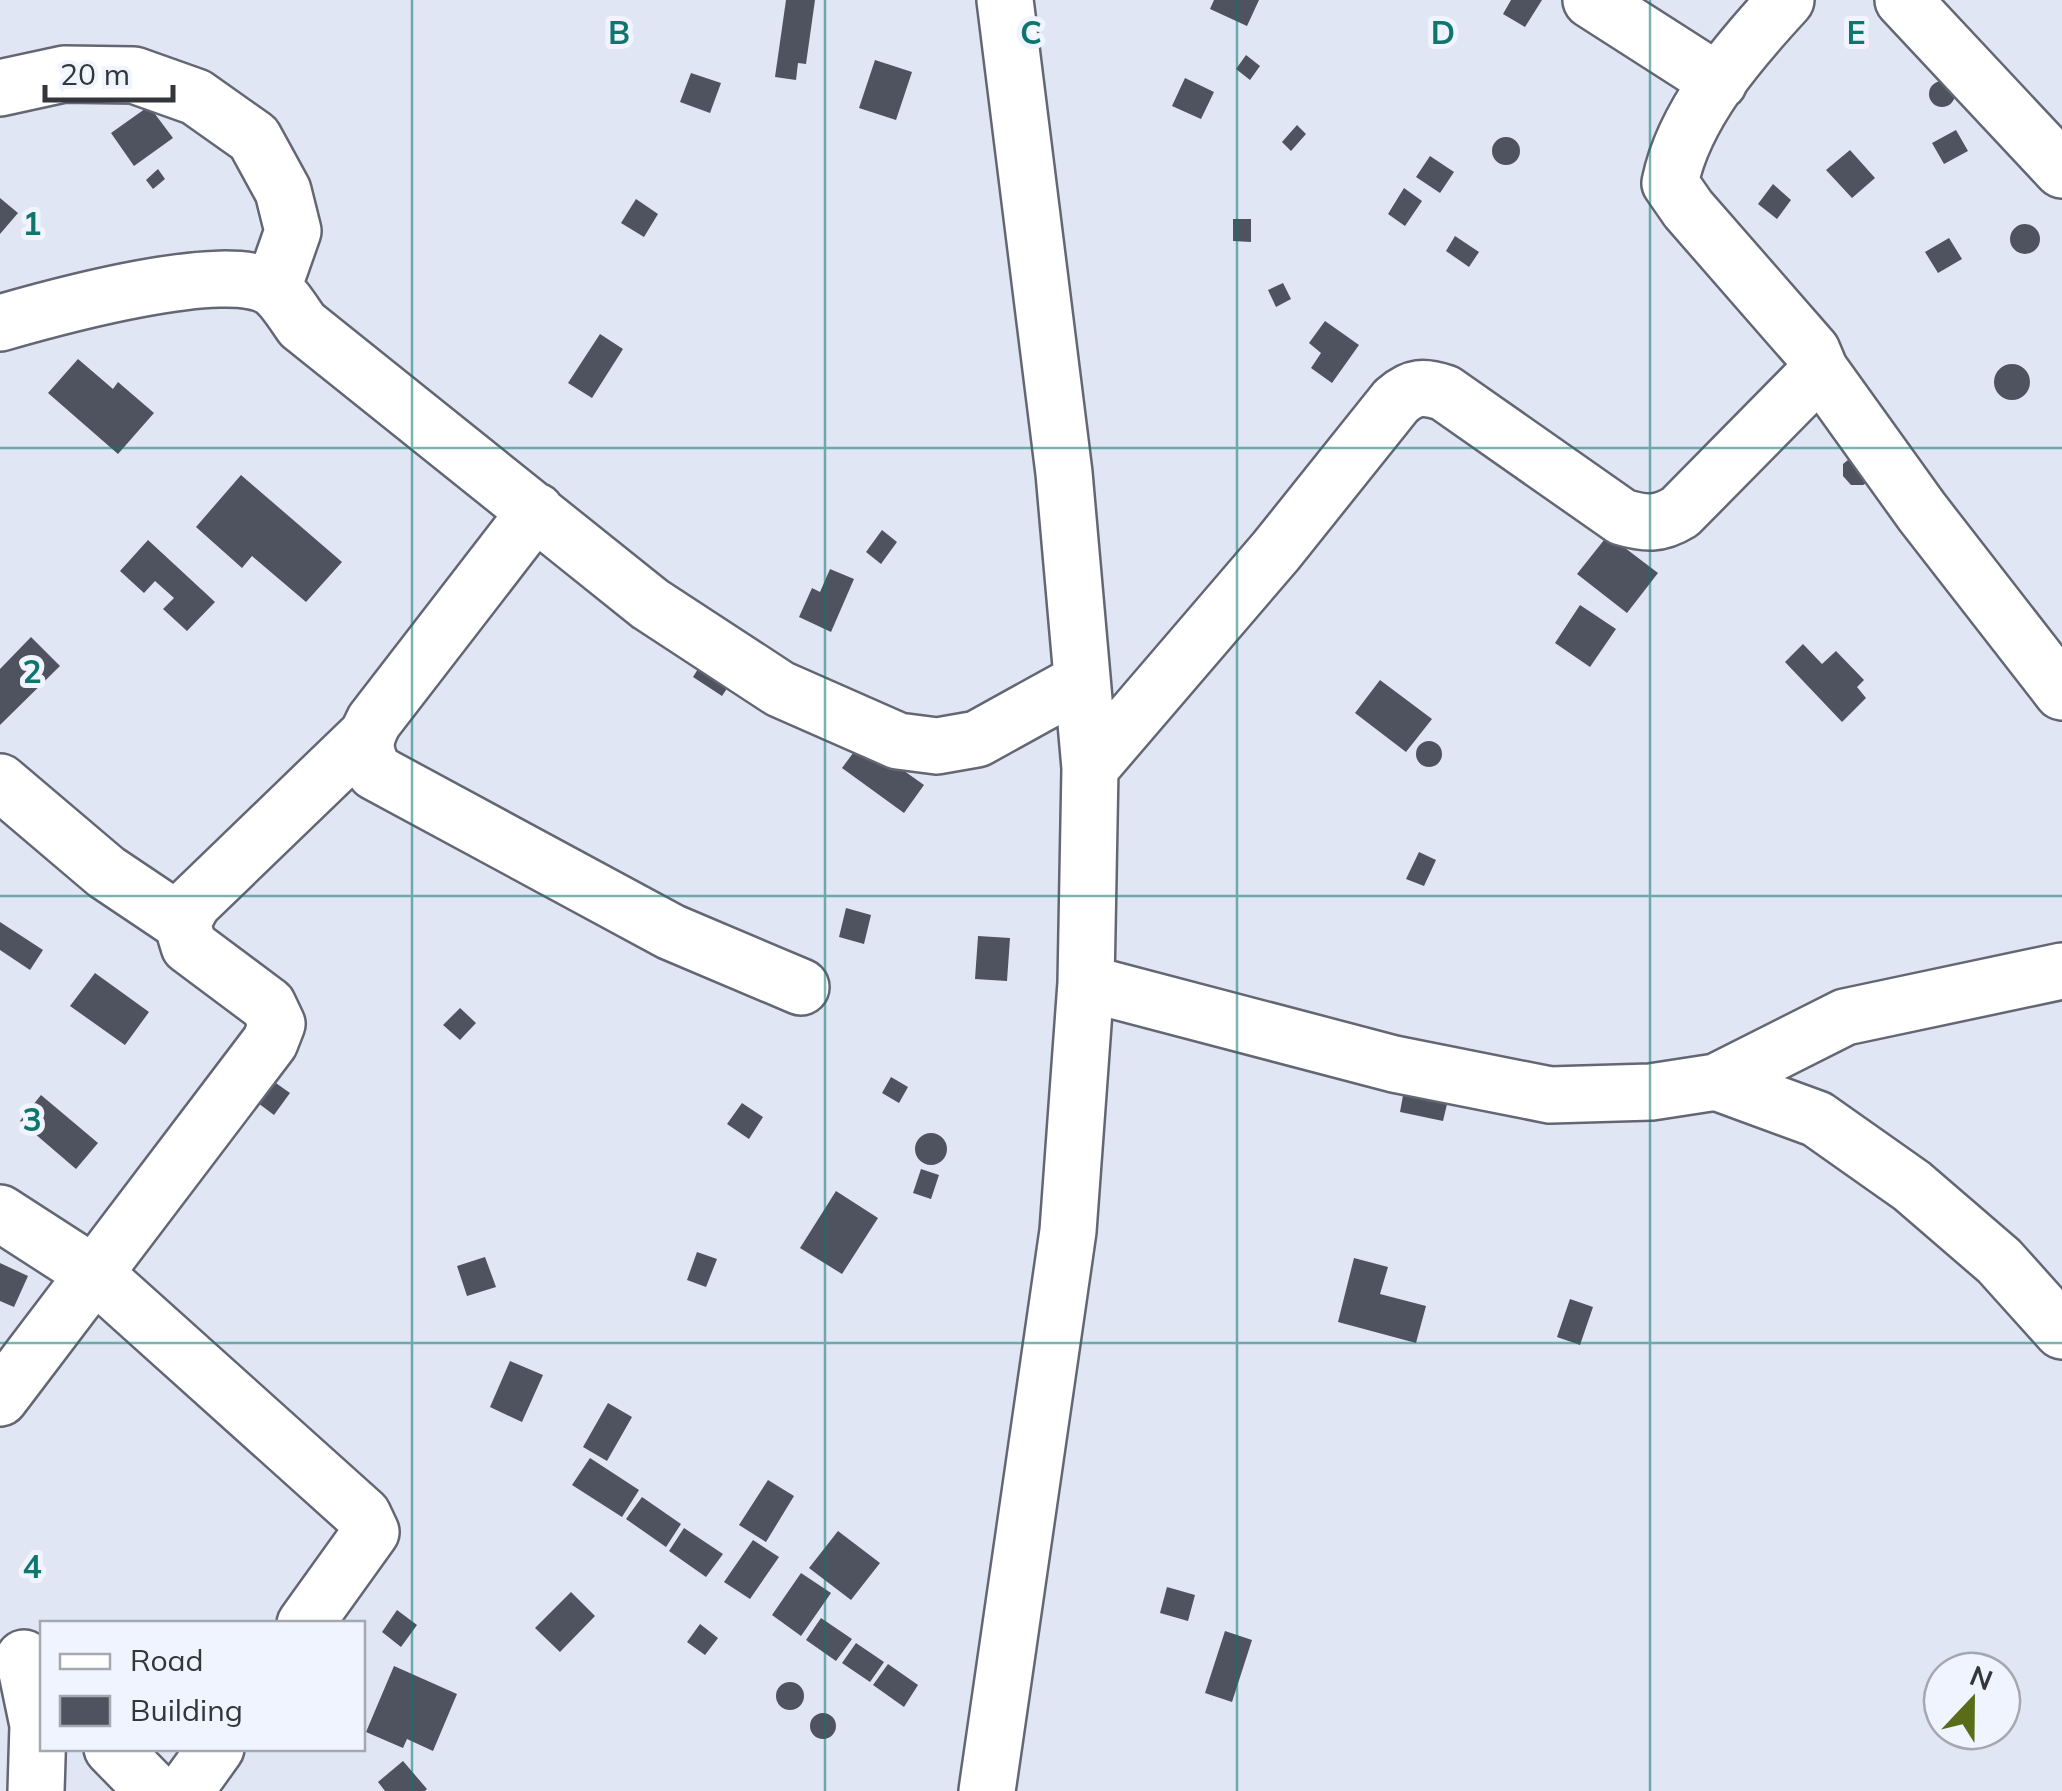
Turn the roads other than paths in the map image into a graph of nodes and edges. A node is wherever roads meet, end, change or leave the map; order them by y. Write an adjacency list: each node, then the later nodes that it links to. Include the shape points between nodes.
1 (1005, 0): 12 (street, via 1064,472)
2 (1592, 0): 5 (street)
3 (1786, 0): 5 (street)
4 (1902, 0): 7 (street)
5 (1719, 82): 10 (street, via 1676,154 1670,182)
6 (0, 88): 8 (street, via 64,74 134,75 196,97 254,138 284,191 293,231)
7 (2062, 170)
8 (273, 288): 9 (street, via 243,279 164,284); 11 (street, via 302,325)
9 (0, 322)
10 (1820, 370): 13 (street); 15 (street, via 1680,512 1643,524 1444,393 1426,386 1408,390)
11 (536, 511): 12 (street, via 650,604 780,689 898,740 937,746 977,738); 14 (street)
12 (1082, 680): 15 (street)
13 (2062, 692)
14 (365, 737): 17 (street, via 193,902); 20 (street, via 374,772 393,784 670,932)
15 (1090, 768): 19 (street)
16 (0, 782): 17 (street, via 106,872)
17 (182, 923): 23 (street, via 190,946 268,1005 278,1024)
18 (2062, 971): 21 (street, via 1845,1017)
19 (1086, 983): 21 (street, via 1394,1064 1550,1094 1651,1092); 33 (street, via 1064,1269)
20 (801, 988)
21 (1716, 1082): 24 (street, via 1817,1119 1912,1186 1999,1261)
22 (0, 1213): 23 (street)
23 (96, 1274): 25 (street); 26 (street, via 363,1515 371,1532)
24 (2061, 1332)
25 (0, 1398)
26 (308, 1621)
27 (22, 1657): 30 (street, via 38,1725)
28 (115, 1751): 31 (street)
29 (214, 1751): 32 (street)
30 (36, 1791)
31 (154, 1791)
32 (185, 1791)
33 (988, 1791)

